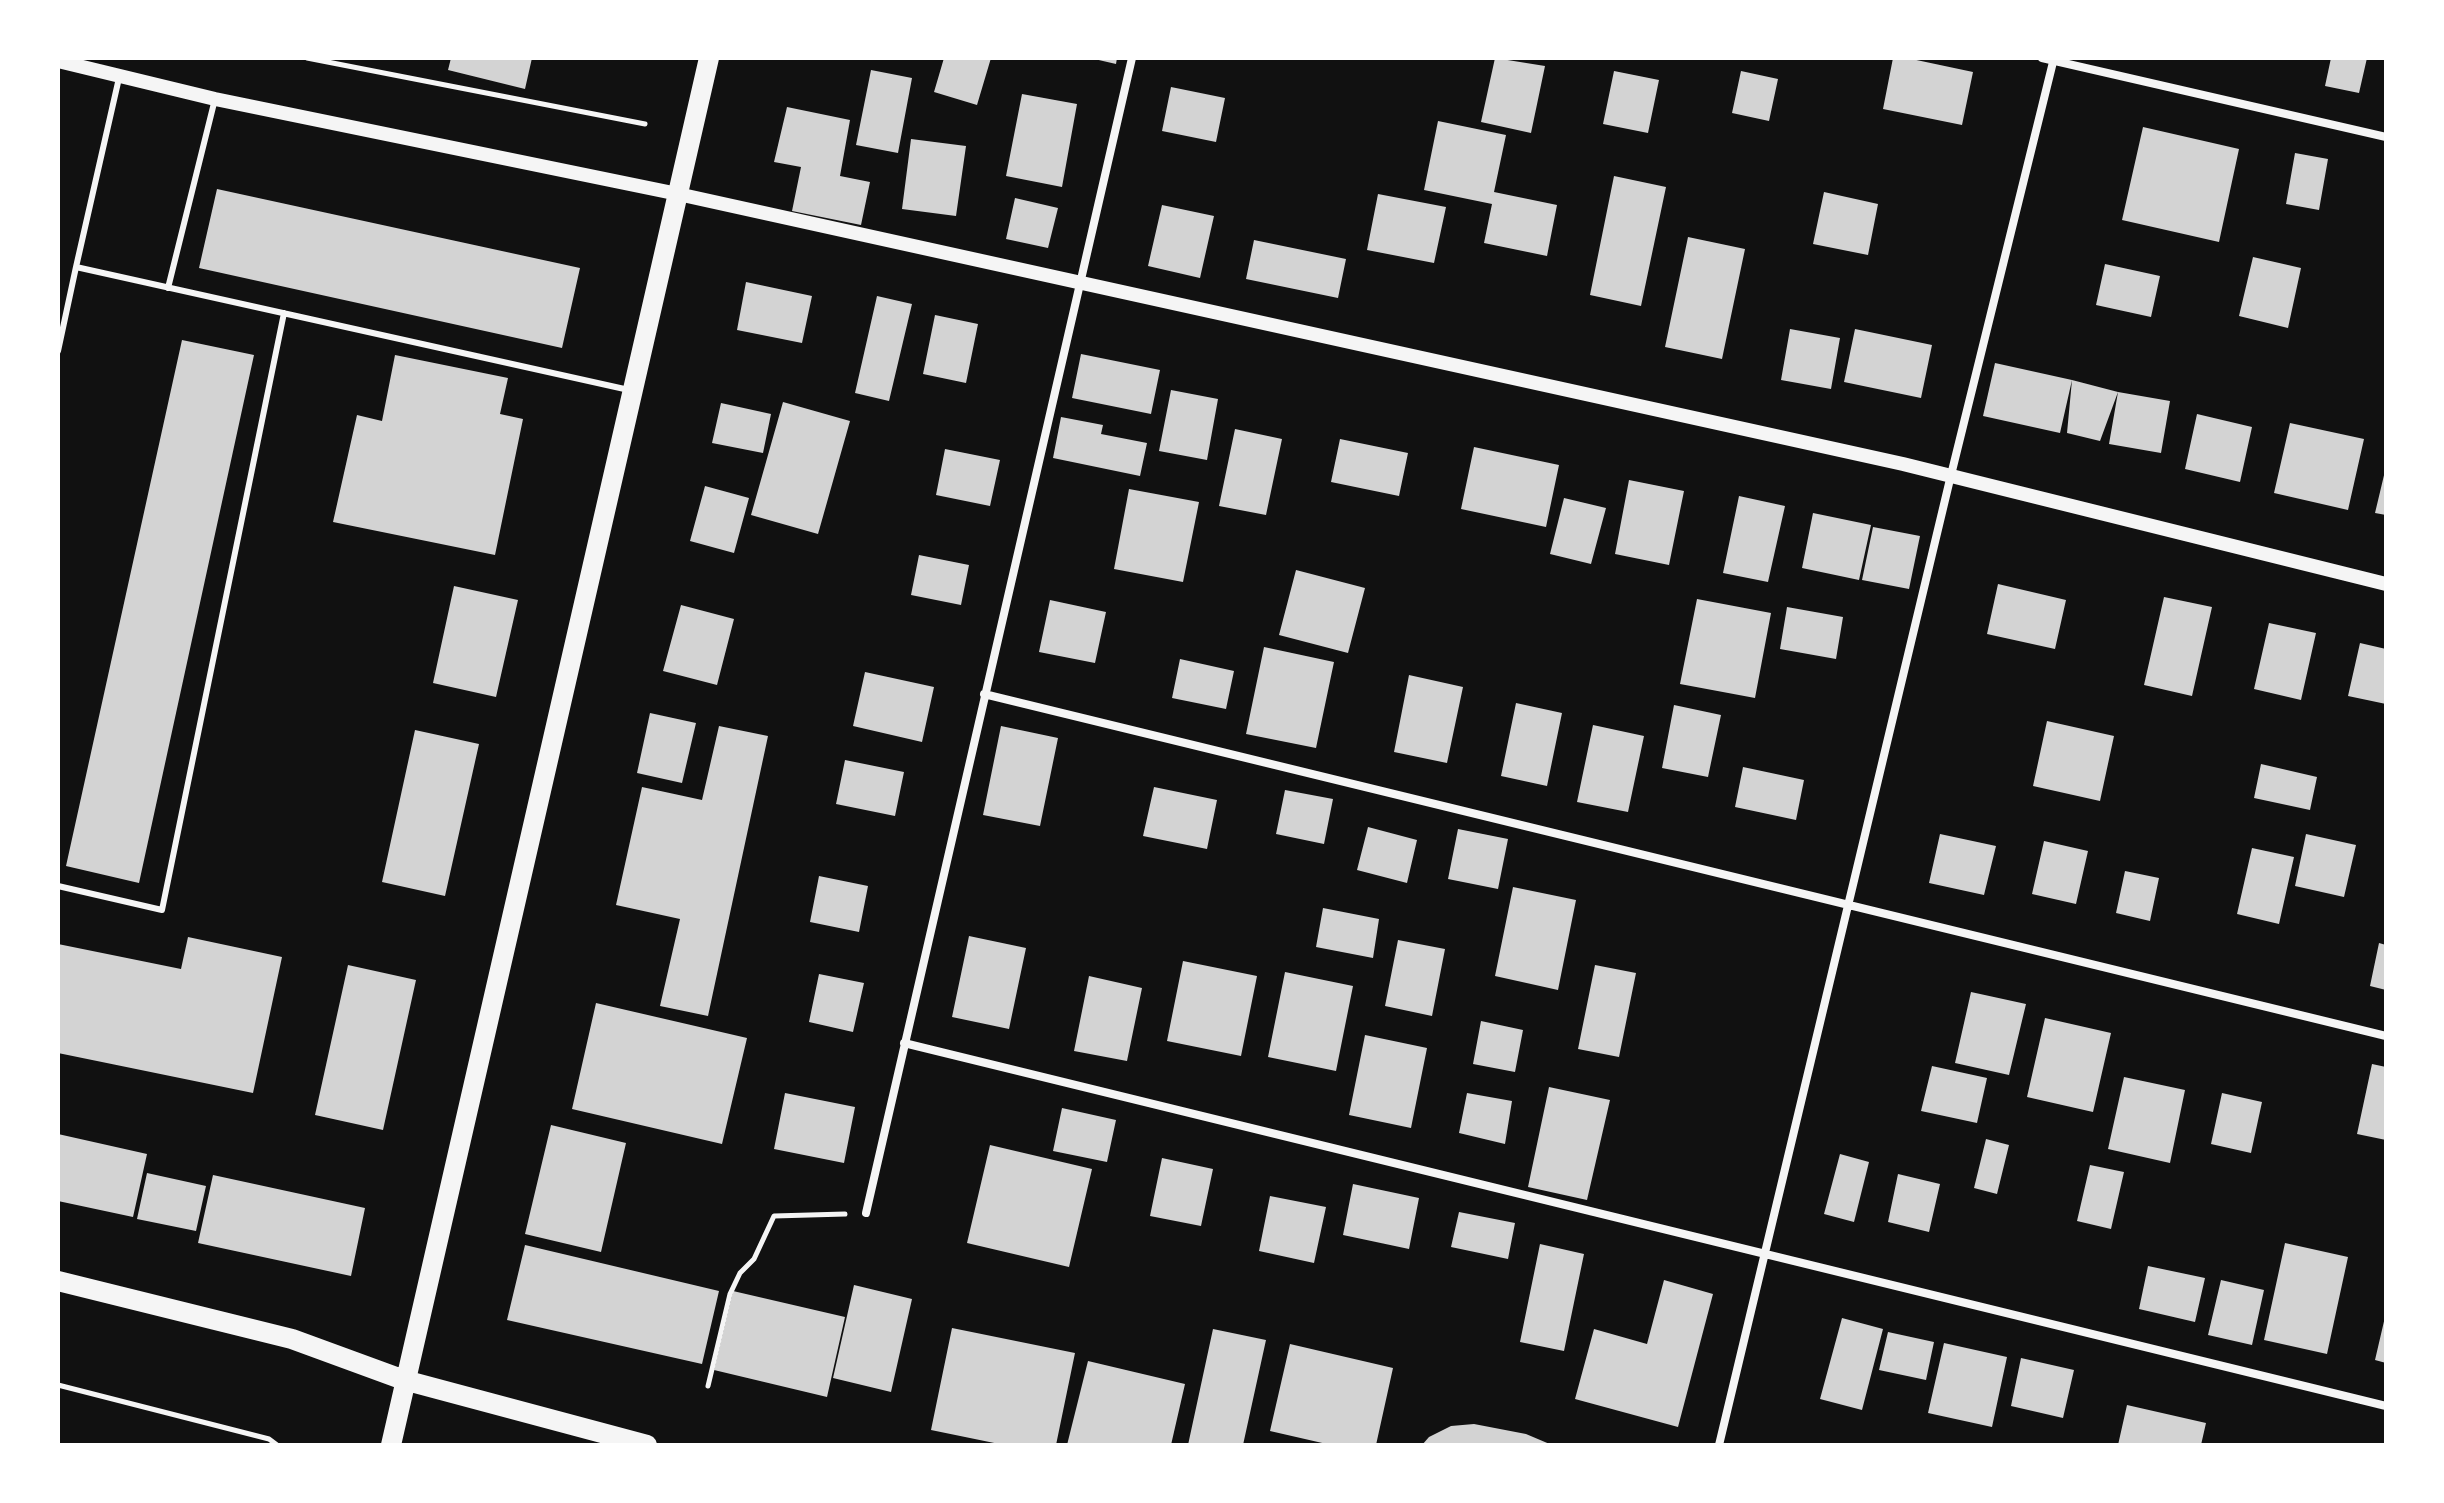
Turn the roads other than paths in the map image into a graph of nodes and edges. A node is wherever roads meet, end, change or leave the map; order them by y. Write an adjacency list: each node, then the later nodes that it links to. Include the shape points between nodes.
1 (709, 58): 9 (main road)
2 (1132, 58): 11 (street)
3 (2042, 58): 4 (street)
4 (2054, 59): 8 (street); 16 (street)
5 (58, 61): 6 (street)
6 (120, 77): 7 (street); 10 (lane)
7 (215, 99): 9 (street); 12 (lane)
8 (2386, 137)
9 (678, 194): 11 (street); 15 (main road)
10 (76, 267): 12 (lane); 14 (lane)
11 (1080, 284): 16 (street); 18 (street)
12 (168, 288): 13 (lane)
13 (284, 313): 15 (lane); 19 (lane, via 162,910)
14 (58, 351)
15 (633, 391): 26 (main road)
16 (1951, 475): 17 (street); 20 (street)
17 (2386, 584)
18 (984, 694): 20 (street); 22 (street)
19 (58, 886)
20 (1849, 905): 21 (street); 24 (street)
21 (2386, 1036)
22 (904, 1043): 23 (street); 24 (street)
23 (866, 1213)
24 (1765, 1254): 27 (street); 30 (street)
25 (58, 1281): 26 (main road, via 292,1339)
26 (404, 1380): 28 (main road); 29 (main road)
27 (2386, 1406)
28 (391, 1445)
29 (647, 1445)
30 (1719, 1445)

